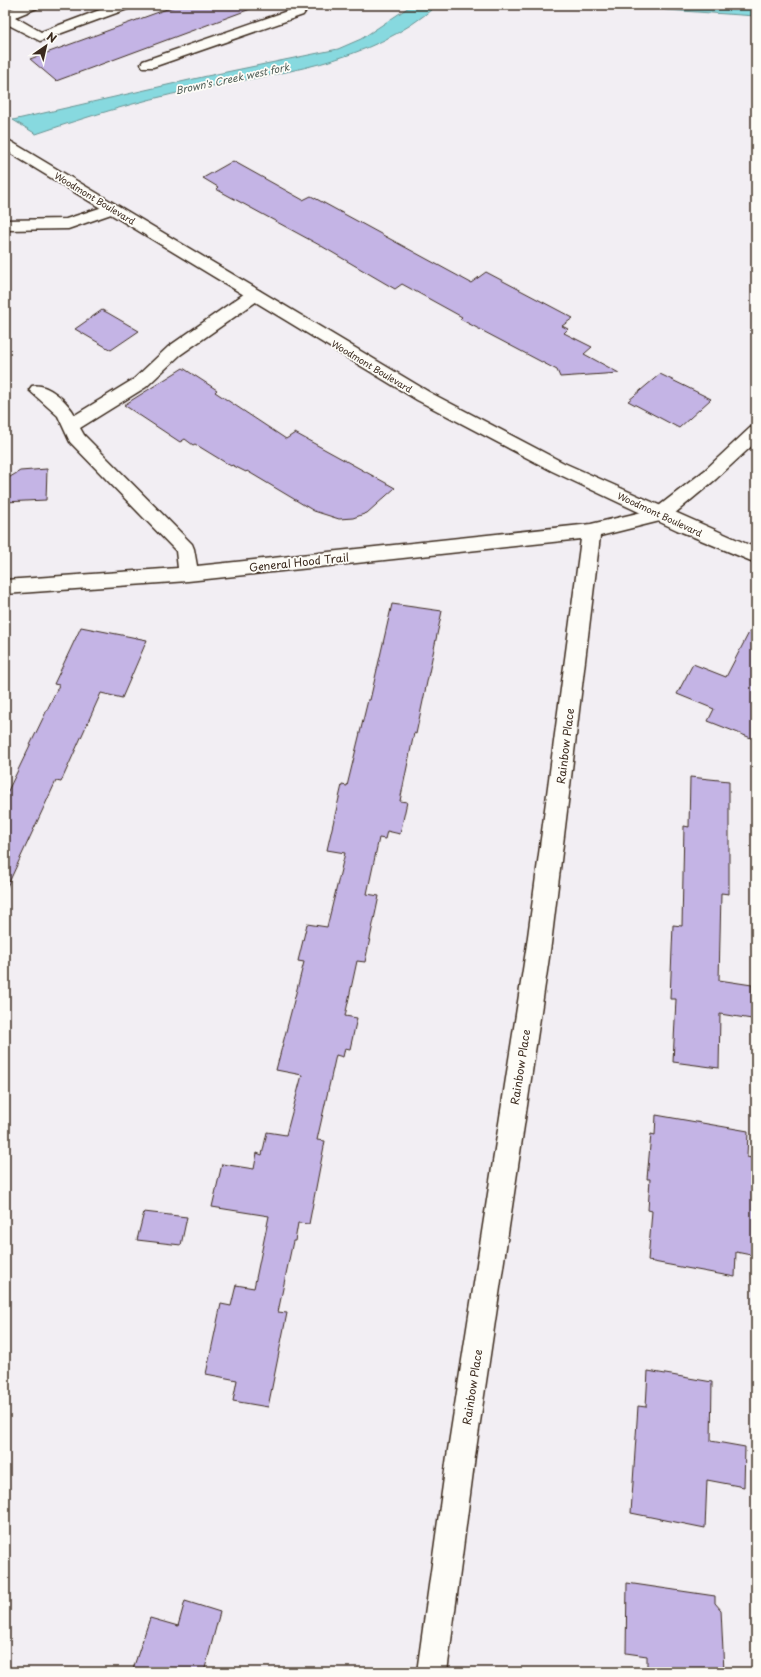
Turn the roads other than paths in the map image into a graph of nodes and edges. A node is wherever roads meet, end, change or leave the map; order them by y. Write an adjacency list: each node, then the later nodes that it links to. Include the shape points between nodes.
1 (32, 5): 4 (street)
2 (125, 5): 4 (street, via 40,37)
3 (292, 5): 5 (street, via 298,12)
4 (5, 16)
5 (148, 64)
6 (5, 144): 7 (street, Woodmont Boulevard)
7 (112, 208): 8 (street, via 68,224); 9 (street, Woodmont Boulevard)
8 (5, 225)
9 (254, 295): 11 (street, via 180,347 140,383); 13 (street, Woodmont Boulevard, via 423,396 510,443)
10 (38, 390): 11 (street, via 62,408)
11 (70, 426): 16 (street, via 76,438 185,549)
12 (756, 432): 13 (street, via 710,475)
13 (661, 514): 14 (street); 15 (street, Woodmont Boulevard)
14 (591, 532): 16 (street, General Hood Trail); 18 (street, Rainbow Place, via 539,944 461,1456)
15 (756, 556)
16 (188, 574): 17 (street, General Hood Trail)
17 (5, 587)
18 (432, 1672)

